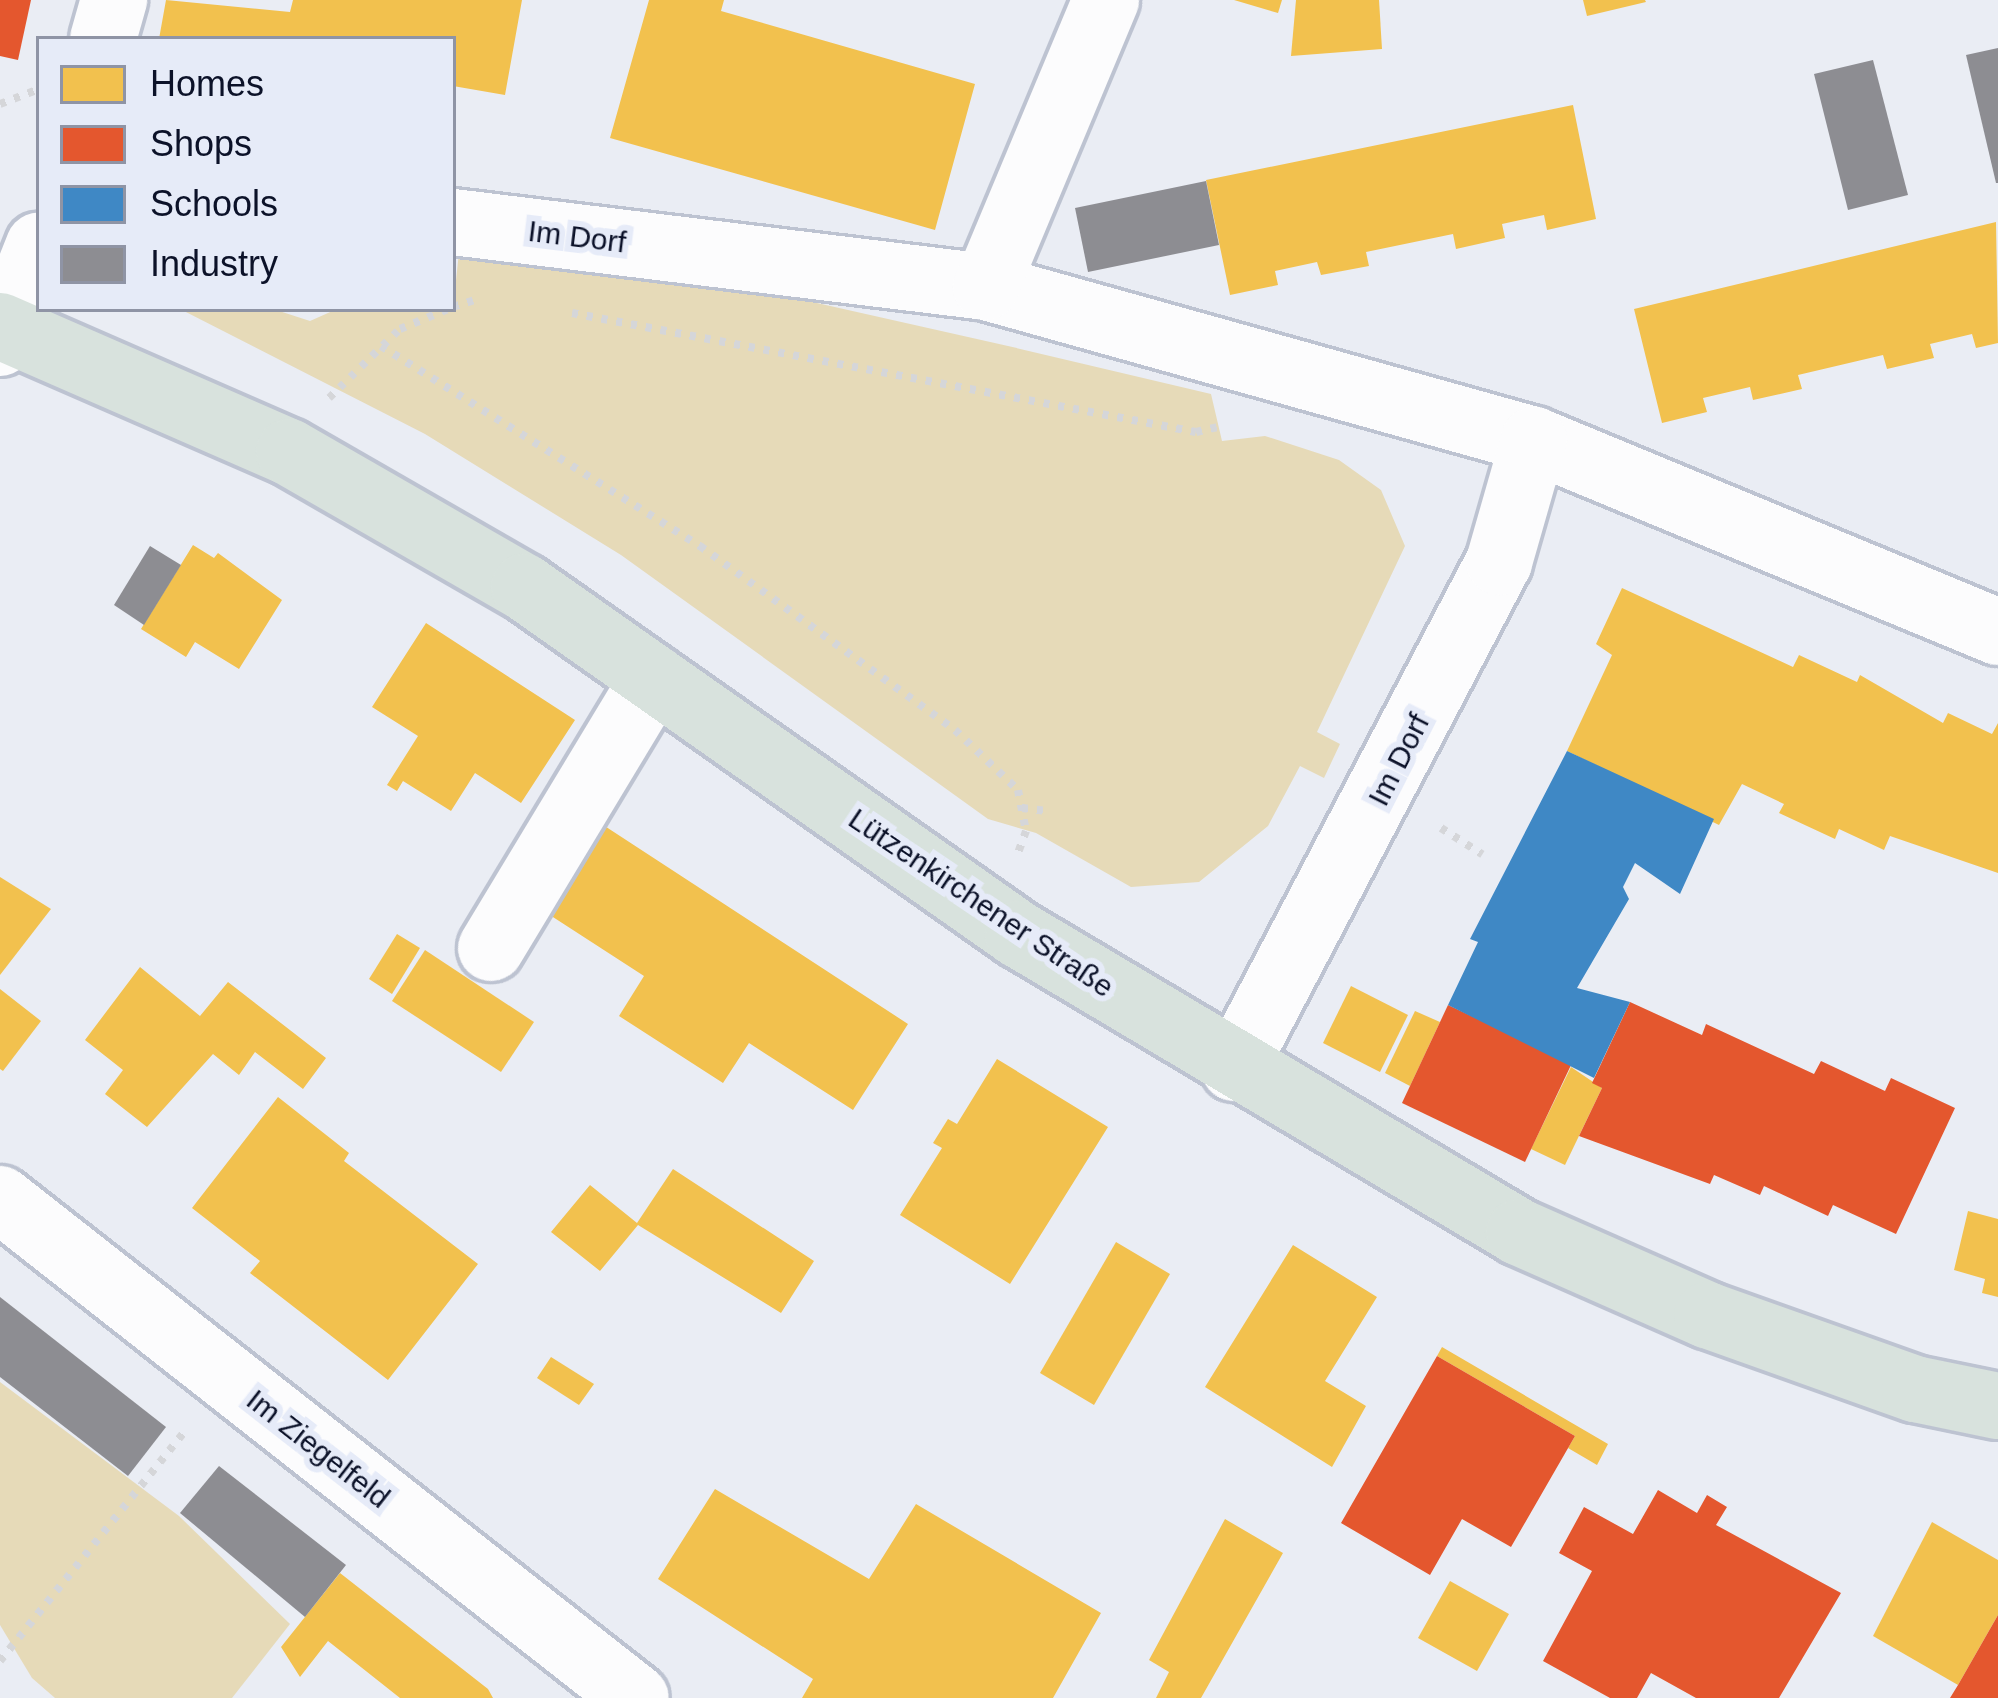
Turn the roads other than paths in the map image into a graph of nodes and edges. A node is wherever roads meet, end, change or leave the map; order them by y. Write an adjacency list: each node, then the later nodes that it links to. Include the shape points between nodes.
1 (114, 0): 3 (street)
2 (1106, 0): 6 (street)
3 (104, 36)
4 (456, 222): 6 (street, Im Dorf)
5 (36, 252): 7 (street)
6 (986, 287): 8 (street, Im Dorf)
7 (2, 332): 10 (main road, Lützenkirchener Straße, via 289,452 524,587)
8 (1534, 440): 9 (street, Im Dorf); 12 (street, Im Dorf, via 1499,562)
9 (1998, 632)
10 (654, 678): 11 (street); 12 (main road, Lützenkirchener Straße, via 994,916)
11 (491, 948)
12 (1234, 1068): 14 (main road, Lützenkirchener Straße, via 1540,1241 1707,1316 1915,1389)
13 (0, 1199): 15 (street, Im Ziegelfeld)
14 (1998, 1406)
15 (636, 1698)

